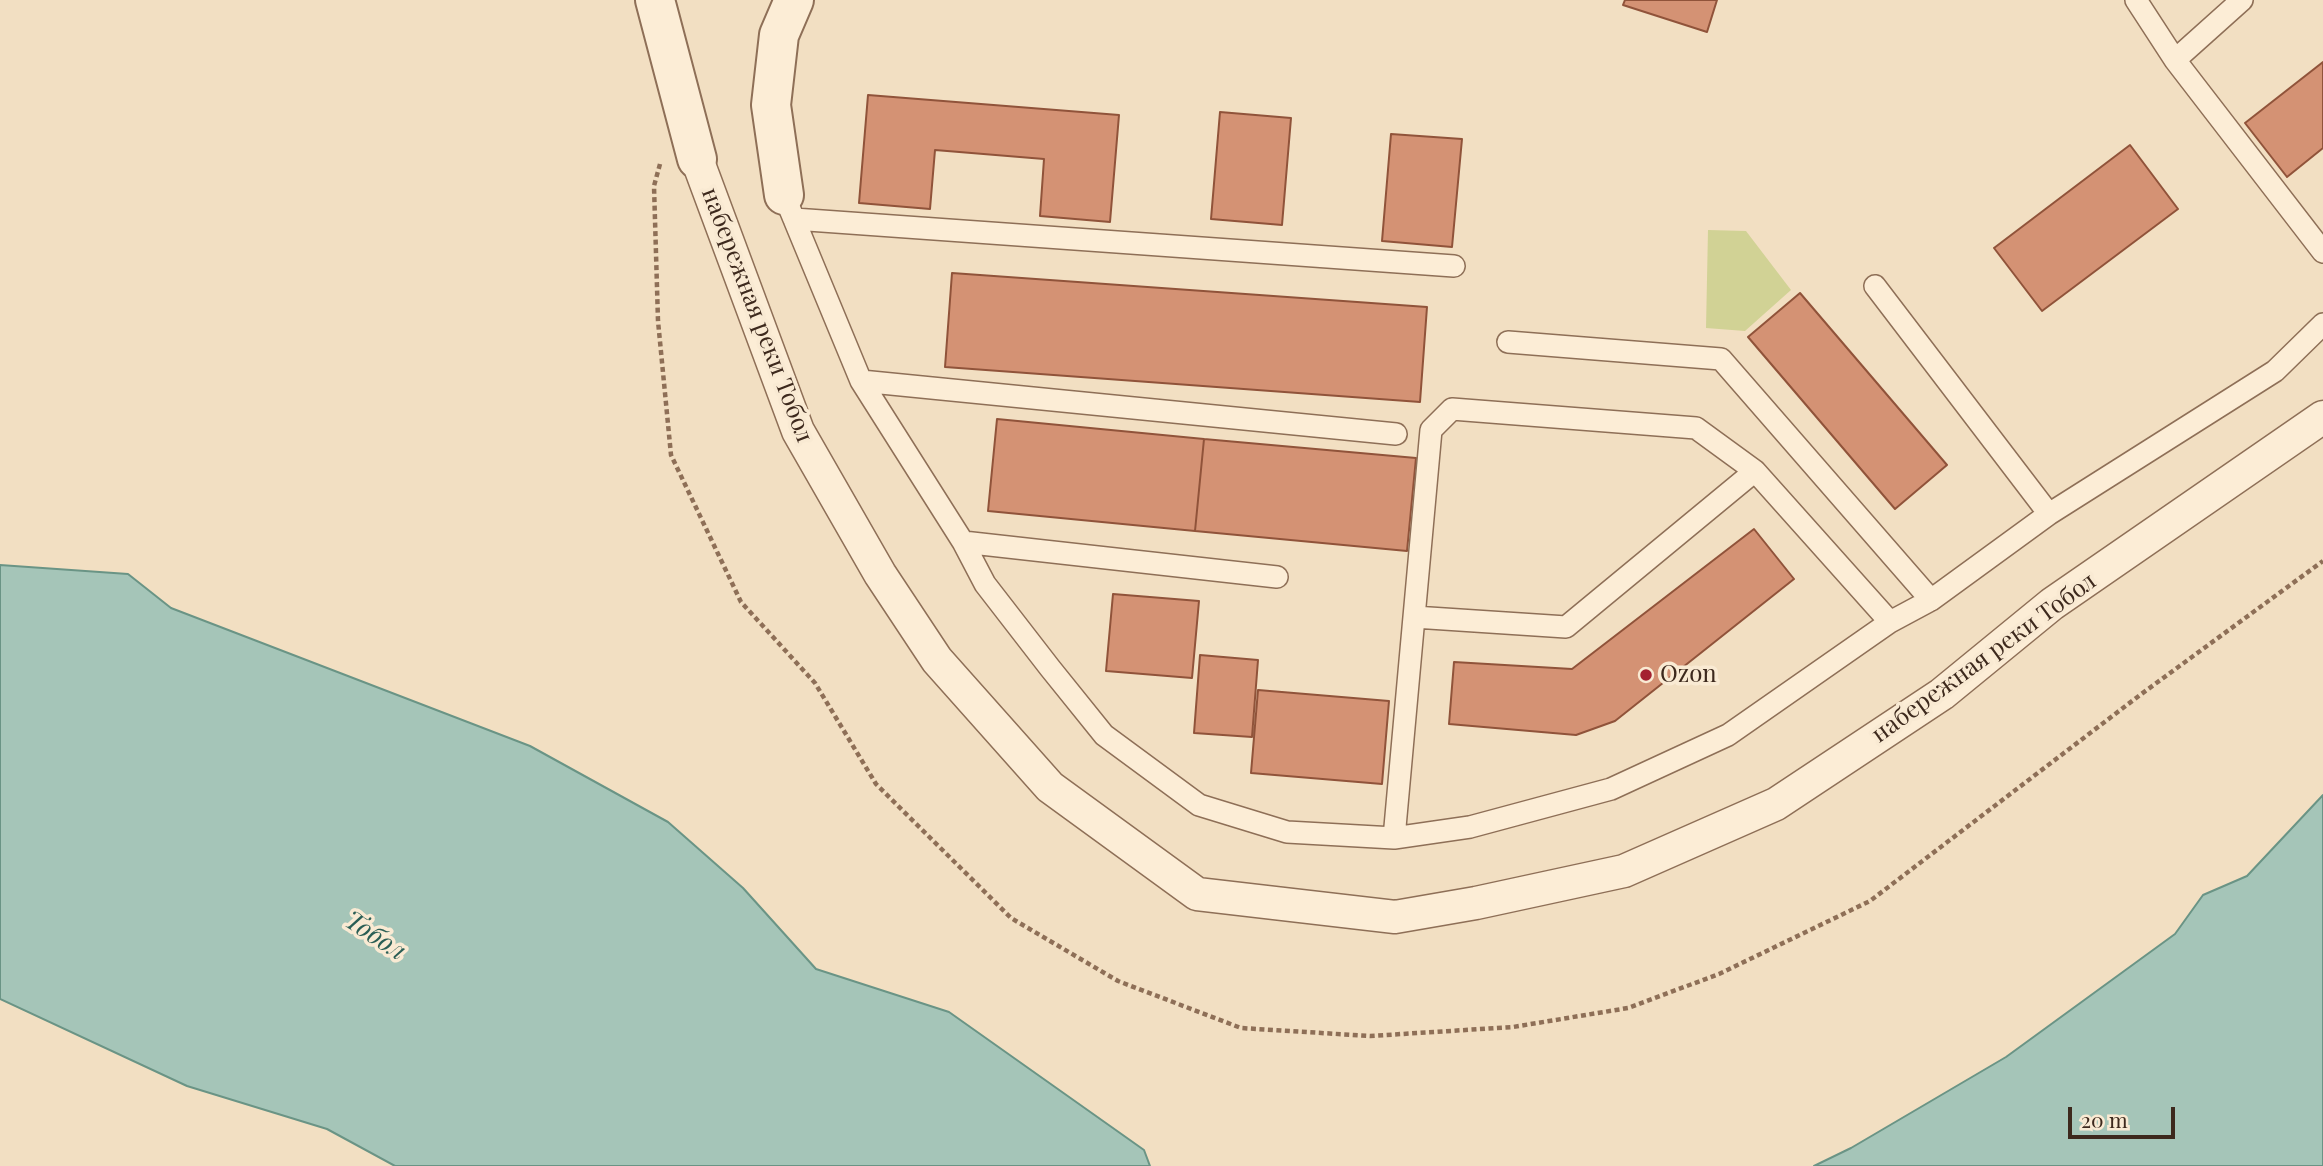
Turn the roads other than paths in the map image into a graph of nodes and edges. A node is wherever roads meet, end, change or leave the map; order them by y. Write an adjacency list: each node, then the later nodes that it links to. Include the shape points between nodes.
1 (655, 0): 6 (street, набережная реки Тобол)
2 (794, 0): 7 (street, via 779,35 771,105)
3 (2136, 0): 5 (lane)
4 (2242, 0): 5 (lane)
5 (2175, 60): 8 (lane)
6 (697, 159): 14 (street, набережная реки Тобол, via 798,431 880,574 937,660 1050,786 1197,894 1395,917 1624,871 1776,804 1942,694 2052,604)
7 (789, 207): 9 (lane); 13 (lane)
8 (2323, 252)
9 (1454, 266)
10 (1875, 286): 17 (lane)
11 (2323, 324): 17 (lane, via 2275,371)
12 (1508, 342): 20 (lane, via 1721,359)
13 (861, 381): 15 (lane); 18 (lane)
14 (2323, 417)
15 (1396, 434)
16 (1755, 471): 21 (lane, via 1566,627); 21 (lane, via 1696,428 1452,409 1431,430); 22 (lane)
17 (2049, 513): 20 (lane)
18 (963, 542): 19 (lane); 23 (lane, via 985,584 1104,735 1199,805 1287,832)
19 (1278, 577)
20 (1931, 600): 22 (lane)
21 (1414, 617): 23 (lane)
22 (1890, 622): 23 (lane, via 1728,735 1611,789 1470,827)
23 (1394, 838)

